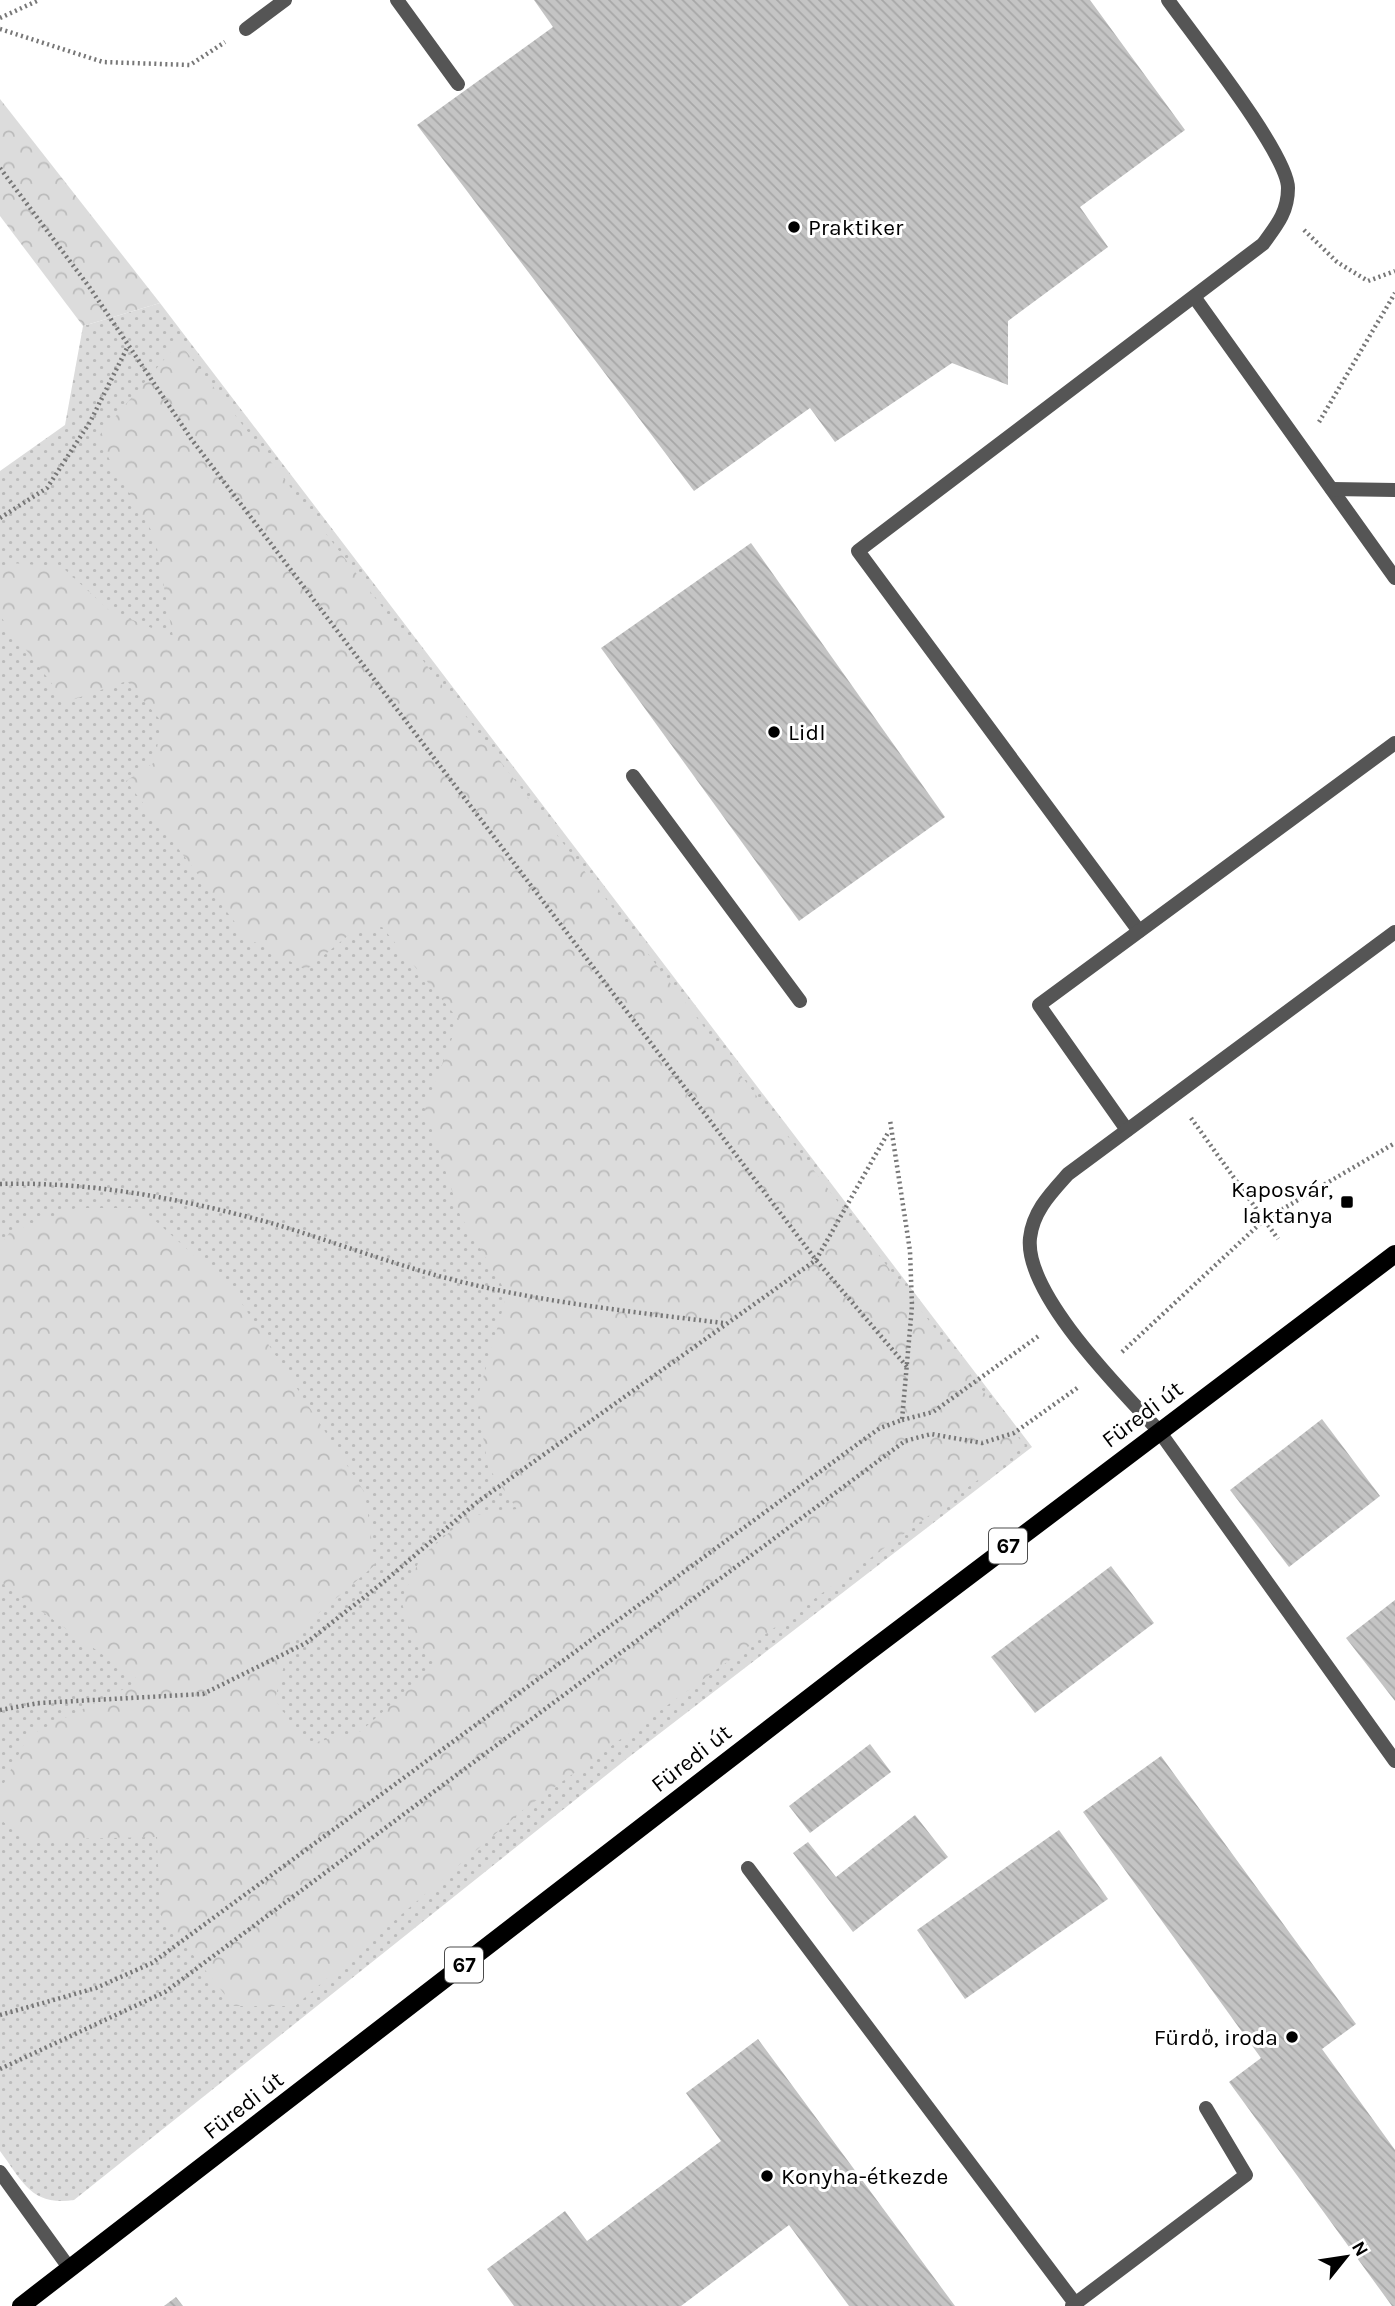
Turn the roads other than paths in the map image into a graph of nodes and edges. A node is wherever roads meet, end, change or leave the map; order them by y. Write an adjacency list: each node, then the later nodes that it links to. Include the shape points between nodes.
1 (285, 0): 4 (street)
2 (397, 0): 5 (street)
3 (1168, 0): 6 (street, via 1277,152 1288,184 1286,213 1263,244)
4 (246, 29)
5 (458, 84)
6 (1195, 298): 7 (street); 12 (street, via 858,551)
7 (1332, 489): 8 (street); 9 (street)
8 (1395, 490)
9 (1395, 578)
10 (1395, 744): 12 (street)
11 (633, 776): 14 (street)
12 (1139, 931): 15 (street, via 1039,1005)
13 (1395, 932): 15 (street)
14 (800, 1001)
15 (1127, 1130): 17 (street, via 1068,1174 1041,1203 1030,1239 1038,1276 1062,1319)
16 (1395, 1254): 17 (main road, Füredi út / 67)
17 (1159, 1431): 18 (street); 22 (main road, Füredi út / 67)
18 (1395, 1761)
19 (748, 1868): 23 (street)
20 (1206, 2108): 23 (street, via 1246,2175)
21 (0, 2172): 22 (street)
22 (70, 2269): 24 (main road, Füredi út / 67)
23 (1074, 2305)
24 (21, 2306)

